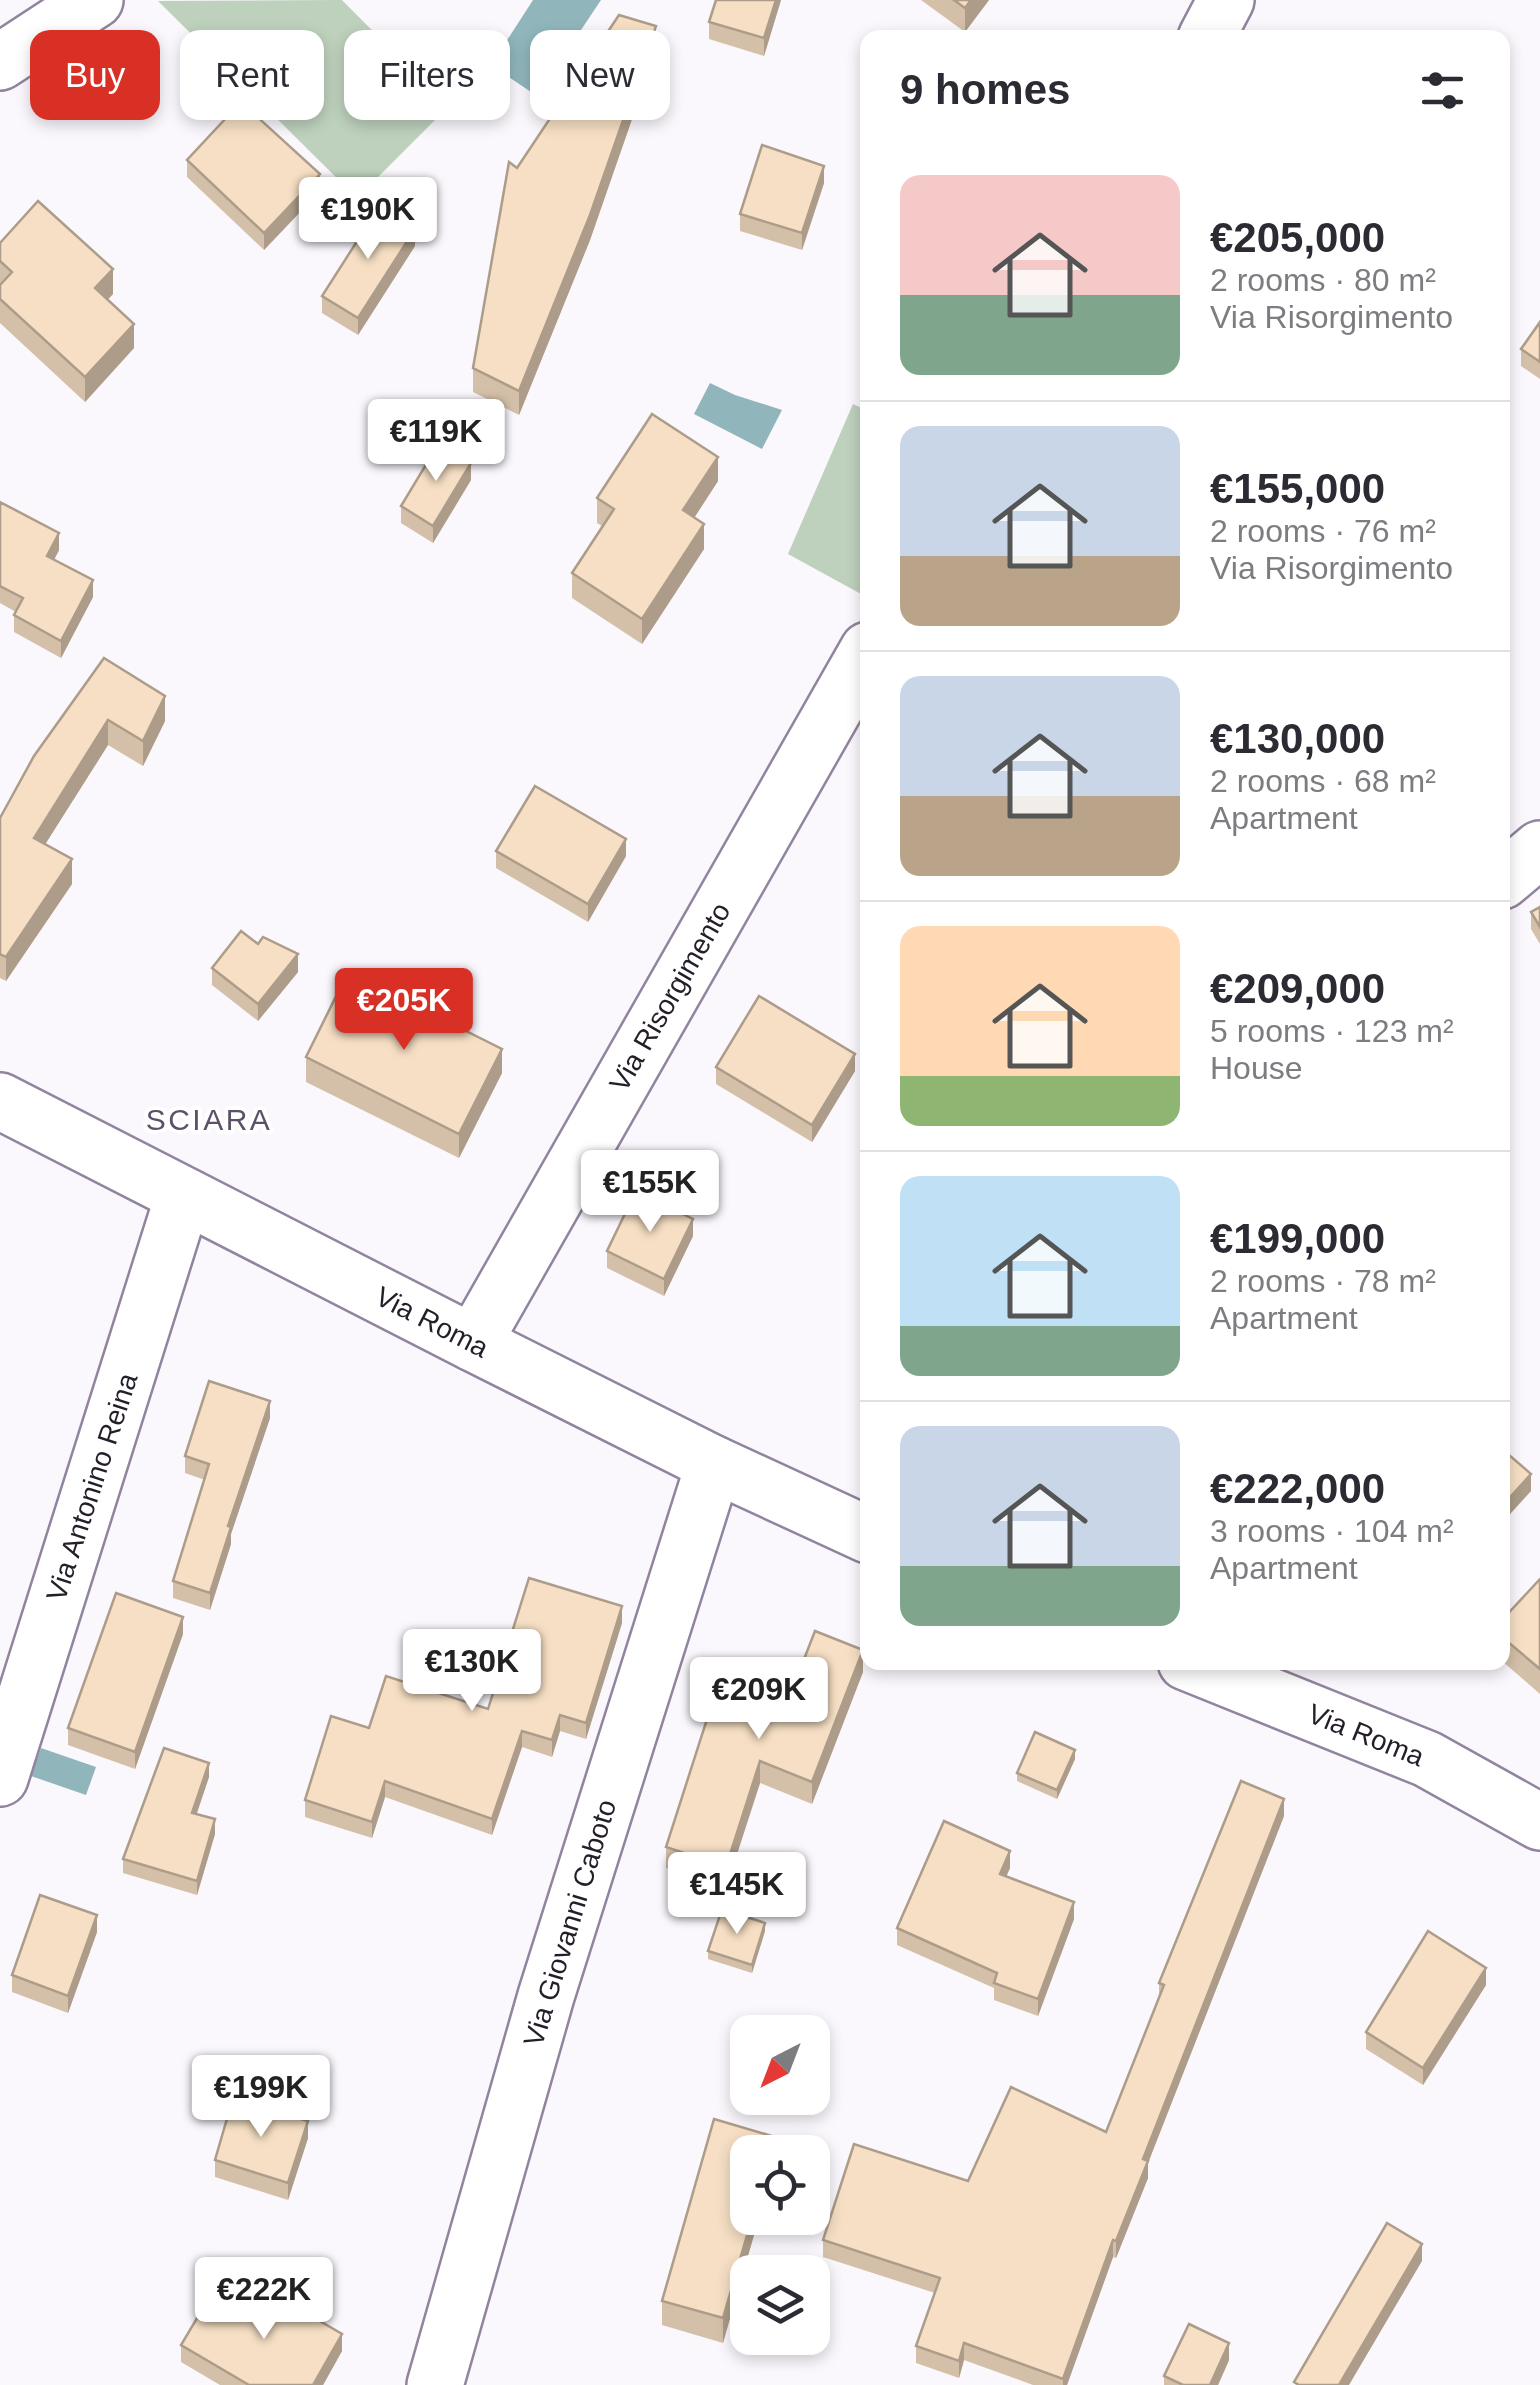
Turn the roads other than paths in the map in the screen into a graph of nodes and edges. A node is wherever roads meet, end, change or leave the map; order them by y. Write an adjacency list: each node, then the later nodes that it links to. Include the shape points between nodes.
1 (95, 0): 4 (street)
2 (1226, 0): 3 (street)
3 (1210, 30)
4 (0, 62)
5 (860, 664): 10 (street, Via Risorgimento)
6 (1540, 849): 7 (street)
7 (1510, 874)
8 (0, 1101): 9 (street, Via Roma)
9 (184, 1197): 10 (street, Via Roma); 14 (street, Via Antonino Reina)
10 (473, 1343): 11 (street, Via Roma)
11 (714, 1464): 12 (street, Via Roma); 16 (street, Via Giovanni Caboto, via 546,1996)
12 (860, 1527)
13 (1206, 1670): 15 (street, Via Roma, via 1427,1759)
14 (0, 1778)
15 (1540, 1822)
16 (435, 2385)

